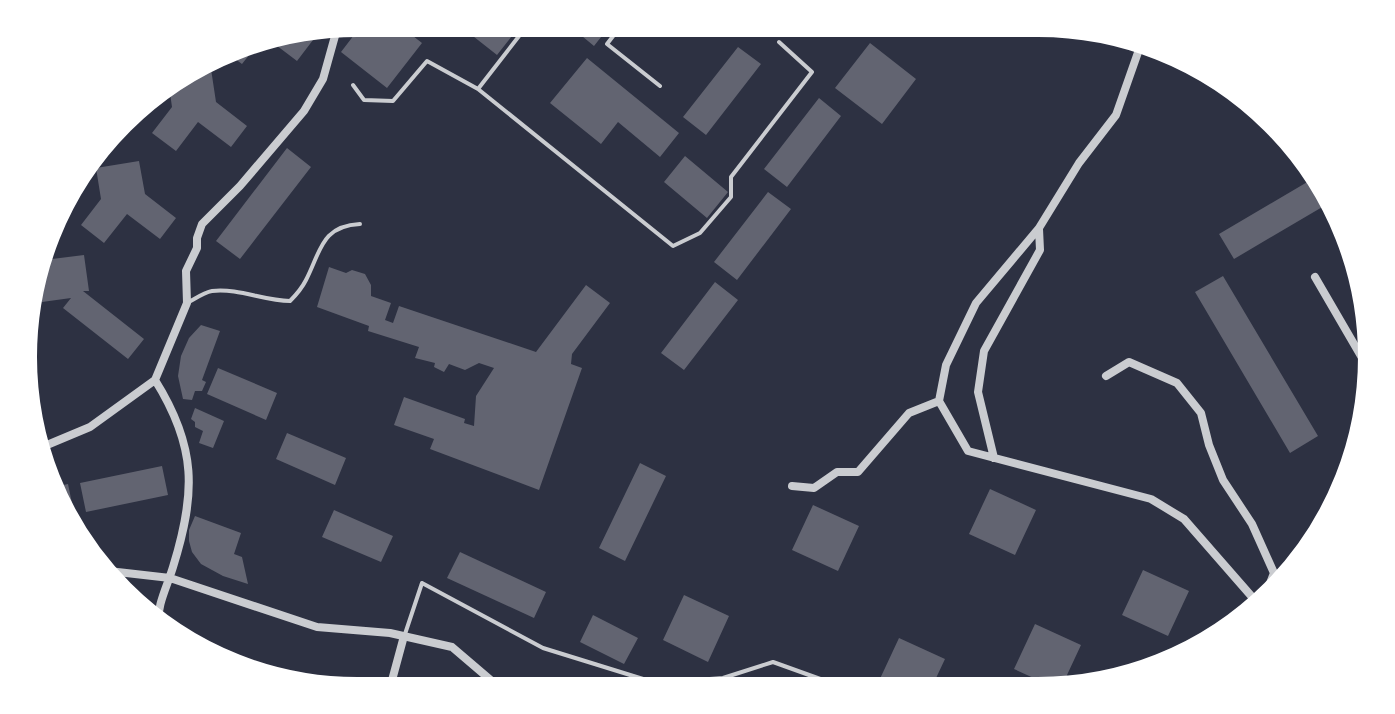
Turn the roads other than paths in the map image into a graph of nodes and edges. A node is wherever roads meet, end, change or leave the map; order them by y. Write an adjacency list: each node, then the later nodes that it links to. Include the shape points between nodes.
1 (522, 32): 8 (lane)
2 (616, 32): 7 (lane, via 607,44)
3 (337, 33): 12 (street, via 323,79 304,111 202,224 186,271)
4 (779, 42): 8 (lane, via 812,72 731,177 731,197 700,233 673,246)
5 (1139, 48): 10 (street, via 1116,115)
6 (353, 85): 8 (lane, via 364,100 393,101 427,61)
7 (660, 86)
8 (478, 89)
9 (360, 224): 12 (lane, via 328,234 290,301 210,291)
10 (1039, 228): 16 (street, via 976,303 946,365); 18 (street, via 1040,250 984,351 978,392)
11 (1315, 277): 13 (street)
12 (187, 303): 15 (street)
13 (1363, 359)
14 (1106, 376): 22 (street, via 1129,362 1177,383 1201,413 1223,480 1252,524 1274,573)
15 (155, 380): 17 (street, via 90,427); 21 (street, via 184,438 191,484)
16 (939, 401): 18 (street, via 968,451); 19 (street, via 909,413 858,472 837,472 814,488)
17 (45, 446)
18 (994, 458): 23 (street, via 1151,499 1184,519)
19 (792, 486)
20 (113, 572): 21 (street)
21 (170, 578): 24 (street); 25 (street, via 317,627)
22 (1269, 586)
23 (1255, 598)
24 (157, 613)
25 (404, 636): 26 (street); 27 (street, via 452,647); 28 (lane, via 422,583 543,648)
26 (392, 682)
27 (493, 682)
28 (653, 682)
29 (669, 682): 30 (lane, via 723,678 773,662)
30 (829, 682)

